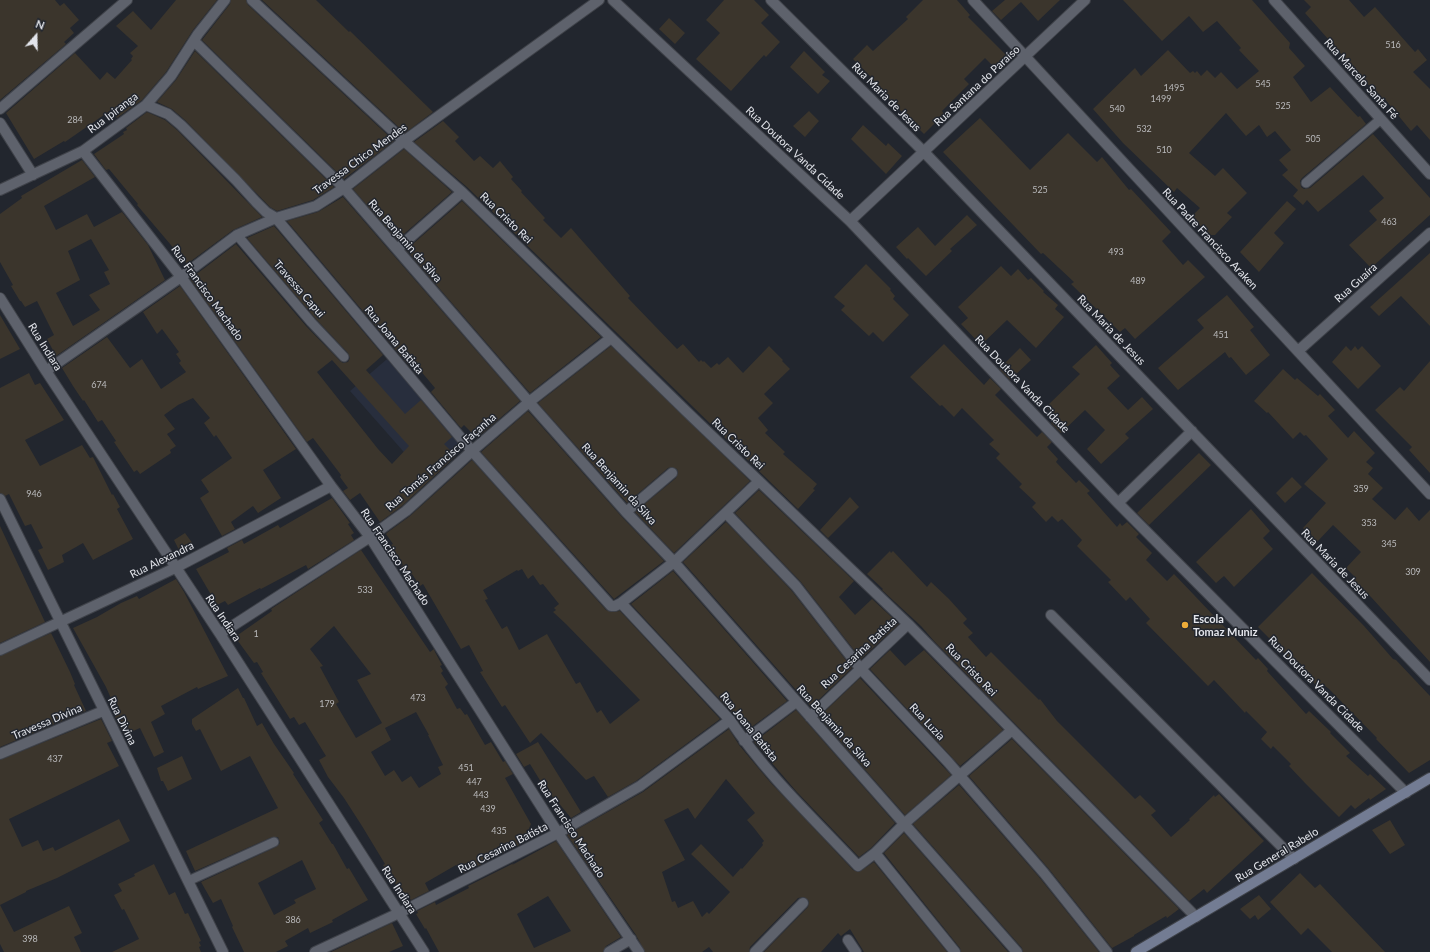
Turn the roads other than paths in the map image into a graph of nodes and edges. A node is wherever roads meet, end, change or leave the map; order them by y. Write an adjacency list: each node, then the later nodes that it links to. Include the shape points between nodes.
1 (127, 0): 13 (street)
2 (225, 0): 10 (street, Rua Ipiranga)
3 (252, 0): 16 (street, Rua Cristo Rei)
4 (599, 0): 16 (street, Travessa Chico Mendes)
5 (613, 0): 26 (street, Rua Doutora Vanda Cidade)
6 (771, 0): 18 (street, Rua Maria de Jesus)
7 (973, 0): 11 (street, Rua Padre Francisco Araken)
8 (1084, 0): 11 (street, Rua Santana do Paraíso)
9 (1274, 0): 14 (street, Rua Marcelo Santa Fé)
10 (194, 41): 12 (street, Rua Ipiranga, via 171,76); 22 (street, Rua Benjamin da Silva)
11 (1025, 57): 18 (street, Rua Santana do Paraíso); 33 (street, Rua Padre Francisco Araken)
12 (146, 105): 17 (street, Rua Ipiranga); 25 (street, Rua Joana Batista, via 168,114 181,125 266,212)
13 (0, 109)
14 (1381, 119): 19 (street, Rua Marcelo Santa Fé); 21 (lane)
15 (0, 123): 20 (street)
16 (404, 141): 22 (street, Travessa Chico Mendes); 24 (street, Rua Cristo Rei)
17 (83, 151): 20 (street, Rua Ipiranga); 30 (street, Rua Francisco Machado)
18 (924, 152): 26 (street, Rua Santana do Paraíso); 37 (street, Rua Maria de Jesus)
19 (1430, 174)
20 (33, 175): 23 (street, Rua Ipiranga)
21 (1306, 183)
22 (344, 188): 25 (street, Travessa Chico Mendes, via 316,206); 29 (street, Rua Benjamin da Silva)
23 (0, 190)
24 (462, 192): 29 (street); 32 (street, Rua Cristo Rei)
25 (276, 218): 28 (street, Travessa Chico Mendes); 38 (street, Rua Joana Batista)
26 (850, 221): 44 (street, Rua Doutora Vanda Cidade)
27 (1430, 233): 33 (street, Rua Guaíra)
28 (237, 235): 30 (street, Travessa Chico Mendes); 34 (lane, Travessa Capui, via 310,322)
29 (397, 249): 36 (street, Rua Benjamin da Silva)
30 (181, 277): 35 (street, Travessa Chico Mendes); 41 (street, Rua Francisco Machado)
31 (0, 298): 35 (street, Rua Indiara)
32 (611, 338): 36 (street, Rua Tomás Francisco Façanha); 40 (street, Rua Cristo Rei)
33 (1298, 351): 42 (street, Rua Padre Francisco Araken)
34 (344, 357)
35 (46, 371): 49 (street, Rua Indiara)
36 (529, 402): 38 (street, Rua Tomás Francisco Façanha); 45 (street, Rua Benjamin da Silva)
37 (1192, 431): 44 (street); 57 (street, Rua Maria de Jesus)
38 (472, 451): 47 (street, Rua Tomás Francisco Façanha, via 406,511); 50 (street, Rua Joana Batista)
39 (672, 472): 45 (street)
40 (759, 481): 46 (street); 53 (street, Rua Cristo Rei)
41 (331, 486): 47 (street, Rua Francisco Machado); 49 (street, Rua Alexandra)
42 (1430, 494)
43 (0, 499): 52 (street, Rua Divina)
44 (1118, 503): 67 (street, Rua Doutora Vanda Cidade)
45 (626, 512): 48 (street, Rua Benjamin da Silva)
46 (726, 513): 48 (street); 56 (street, Rua Luzia, via 796,586)
47 (370, 537): 54 (street, Rua Tomás Francisco Façanha); 69 (street, Rua Francisco Machado)
48 (674, 562): 50 (street); 58 (street, Rua Benjamin da Silva)
49 (175, 568): 52 (street, Rua Alexandra); 54 (street, Rua Indiara)
50 (616, 604): 61 (street, Rua Joana Batista)
51 (1051, 615): 72 (street)
52 (61, 622): 55 (street, Rua Alexandra); 59 (street, Rua Divina)
53 (908, 624): 56 (street, Rua Cesarina Batista); 62 (street, Rua Cristo Rei)
54 (220, 634): 75 (street, Rua Indiara)
55 (0, 650)
56 (860, 668): 60 (street, Rua Cesarina Batista); 65 (street, Rua Luzia)
57 (1430, 680)
58 (796, 702): 60 (street, Rua Benjamin da Silva); 63 (street)
59 (103, 711): 64 (street, Travessa Divina); 73 (street, Rua Divina)
60 (810, 717): 68 (street, Rua Benjamin da Silva)
61 (730, 720): 63 (street, Rua Joana Batista); 69 (street, Rua Cesarina Batista, via 640,786)
62 (1012, 730): 65 (street); 76 (street, Rua Cristo Rei)
63 (744, 741): 71 (street, Rua Joana Batista, via 763,765 858,866)
64 (0, 754)
65 (959, 776): 68 (street); 88 (street, Rua Luzia, via 1044,873)
66 (1430, 778): 67 (street, Rua General Rabelo)
67 (1406, 793): 72 (street, Rua General Rabelo)
68 (905, 823): 71 (street); 87 (street, Rua Benjamin da Silva)
69 (558, 833): 75 (street, Rua Cesarina Batista); 77 (street, Rua Francisco Machado)
70 (274, 842): 73 (lane)
71 (875, 853): 86 (street)
72 (1294, 859): 76 (street, Rua General Rabelo)
73 (188, 881): 79 (street, Rua Divina)
74 (803, 903): 84 (street)
75 (399, 913): 80 (street, Rua Cesarina Batista); 81 (street, Rua Indiara)
76 (1196, 917): 89 (street, Rua General Rabelo)
77 (631, 939): 82 (street); 83 (street, Rua Francisco Machado)
78 (848, 940): 85 (street)
79 (223, 952)
80 (315, 952)
81 (424, 952)
82 (609, 952)
83 (639, 952)
84 (755, 952)
85 (856, 952)
86 (955, 952)
87 (1017, 952)
88 (1107, 952)
89 (1136, 952)

